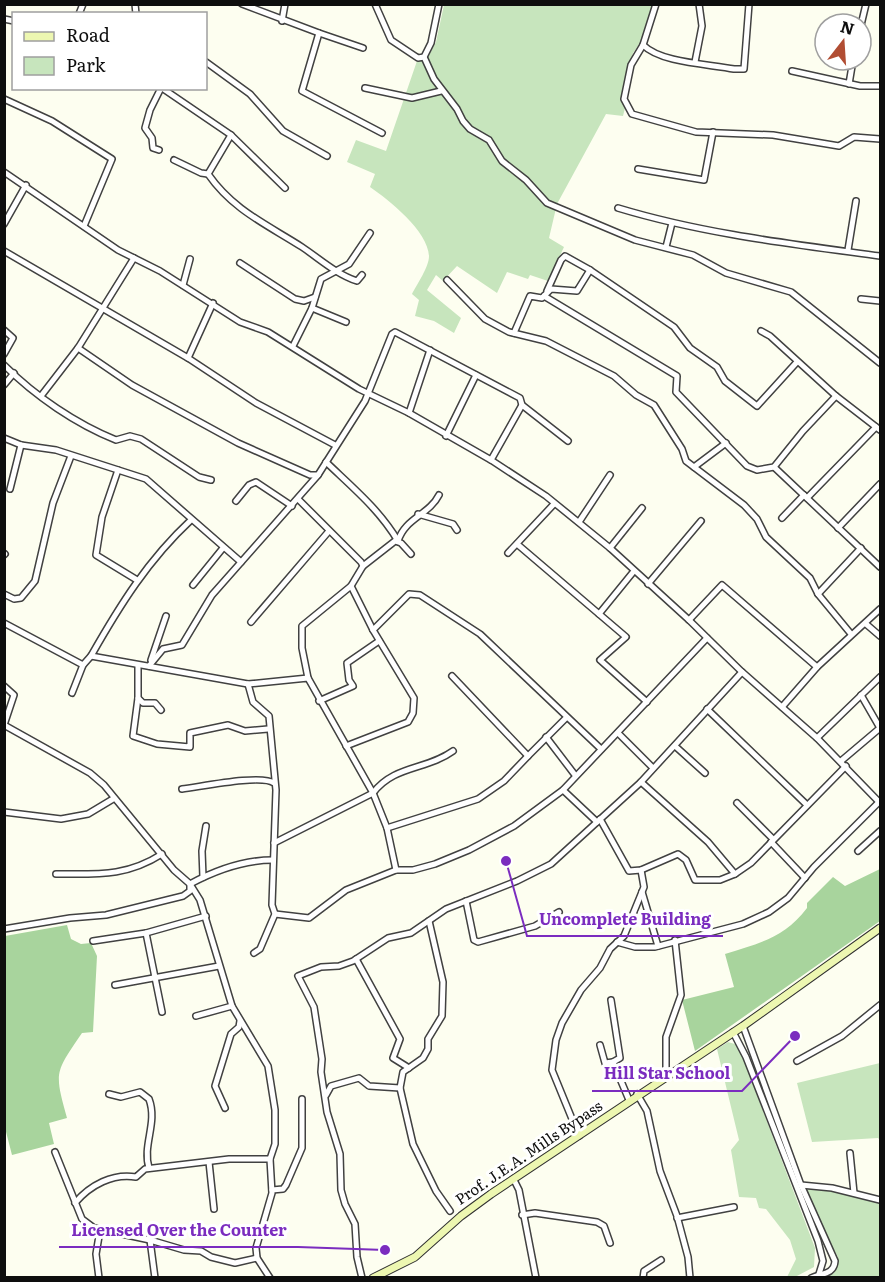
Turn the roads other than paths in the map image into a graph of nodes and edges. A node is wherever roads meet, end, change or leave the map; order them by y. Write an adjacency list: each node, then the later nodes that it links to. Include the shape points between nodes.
1 (242, 4): 8 (street)
2 (285, 4): 8 (street)
3 (375, 4): 12 (street, via 397,46 417,58)
4 (439, 4): 12 (street)
5 (656, 4): 10 (street)
6 (699, 4): 13 (street, via 702,26)
7 (749, 4): 13 (street, via 744,69)
8 (282, 21): 9 (street)
9 (319, 33): 11 (street); 25 (street, via 302,91)
10 (644, 45): 13 (street, via 650,52 667,58); 24 (street, via 631,65 624,99 627,109 672,127)
11 (363, 48)
12 (424, 57): 22 (street)
13 (695, 62)
14 (207, 63): 29 (street, via 250,94 283,131)
15 (792, 70): 17 (street)
16 (852, 72): 17 (street)
17 (849, 84): 18 (street)
18 (880, 86)
19 (365, 88): 22 (street, via 412,98)
20 (161, 90): 28 (street, via 145,128 152,146)
21 (165, 90): 26 (street)
22 (441, 91): 42 (street, via 451,100 462,121 489,140 502,161 547,203 634,240)
23 (4, 99): 40 (street, via 52,120 112,159)
24 (714, 132): 27 (street, via 773,135 839,146 854,137); 31 (street, via 704,180)
25 (382, 133)
26 (231, 135): 33 (street); 35 (street)
27 (880, 139)
28 (159, 150)
29 (327, 156)
30 (174, 160): 33 (street)
31 (638, 169)
32 (4, 172): 34 (street)
33 (208, 174): 49 (street, via 247,215)
34 (26, 185): 39 (street); 40 (street)
35 (285, 188)
36 (856, 201): 43 (street)
37 (618, 208): 38 (street)
38 (672, 223): 42 (street); 43 (street, via 758,240)
39 (4, 224)
40 (84, 226): 46 (street)
41 (370, 233): 49 (street, via 349,264)
42 (666, 247): 71 (street, via 693,255 726,273 791,292)
43 (848, 250): 45 (street)
44 (4, 251): 60 (street)
45 (880, 256)
46 (134, 258): 53 (street); 60 (street)
47 (190, 259): 53 (street)
48 (240, 263): 55 (street, via 295,299)
49 (337, 270): 51 (street, via 357,281); 55 (street, via 321,279)
50 (590, 270): 54 (street, via 577,291); 54 (street, via 565,256); 70 (street, via 674,327 688,345 717,367 725,381 757,406)
51 (362, 275)
52 (447, 280): 64 (street, via 484,319)
53 (183, 285): 58 (street)
54 (546, 294): 64 (street, via 542,298 530,296); 87 (street, via 677,376 676,392)
55 (315, 297): 59 (street)
56 (861, 299): 57 (street)
57 (880, 301)
58 (213, 303): 65 (street, via 240,322); 69 (street)
59 (312, 308): 61 (street); 65 (street)
60 (102, 310): 66 (street); 69 (street)
61 (346, 322)
62 (4, 330): 68 (street, via 13,338)
63 (761, 331): 70 (street)
64 (514, 333): 93 (street, via 546,341 614,376 654,405)
65 (293, 346): 76 (street)
66 (78, 348): 77 (street); 96 (street, via 132,385 238,443 294,469)
67 (430, 350): 74 (street); 76 (street, via 401,334 392,334); 82 (street)
68 (4, 354)
69 (188, 358): 89 (street, via 256,403)
70 (797, 362): 78 (street)
71 (880, 363)
72 (4, 365): 73 (street)
73 (14, 373): 75 (street); 77 (street)
74 (476, 375): 81 (street, via 520,398); 84 (street)
75 (4, 385)
76 (368, 393): 79 (street); 80 (street)
77 (41, 396): 98 (street, via 104,435 116,440 130,436 141,439 199,477)
78 (836, 396): 83 (street); 94 (street)
79 (382, 399): 80 (street); 82 (street)
80 (365, 401): 89 (street)
81 (522, 405): 86 (street); 91 (street)
82 (409, 413): 84 (street)
83 (878, 428): 102 (street)
84 (446, 436): 91 (street)
85 (4, 438): 88 (street)
86 (568, 441)
87 (726, 443): 93 (street); 94 (street, via 747,466 757,470)
88 (21, 445): 90 (street); 100 (street)
89 (335, 445): 92 (street)
90 (71, 456): 95 (street); 131 (street, via 53,503 35,580 21,598)
91 (491, 460): 105 (street)
92 (326, 462): 96 (street); 116 (street, via 387,522)
93 (693, 467): 132 (street, via 744,505 766,537 810,578)
94 (774, 467): 102 (street)
95 (118, 470): 110 (street, via 153,484); 127 (street, via 102,517 96,555)
96 (318, 475): 103 (street)
97 (610, 475): 112 (street)
98 (211, 480)
99 (880, 484): 113 (street)
100 (10, 489)
101 (439, 495): 108 (street)
102 (805, 496): 109 (street); 113 (street)
103 (298, 499): 106 (street); 115 (street)
104 (236, 501): 106 (street, via 249,484 256,482)
105 (554, 504): 112 (street); 117 (street)
106 (292, 506): 123 (street)
107 (642, 508): 119 (street)
108 (418, 514): 114 (street, via 453,524); 116 (street, via 404,527)
109 (782, 518)
110 (191, 520): 118 (street); 127 (street, via 160,549)
111 (701, 521): 128 (street)
112 (579, 522): 119 (street)
113 (838, 528): 120 (street)
114 (457, 530)
115 (329, 531): 124 (street); 137 (street)
116 (398, 541): 122 (street); 124 (street)
117 (517, 544): 121 (street); 134 (street)
118 (223, 548): 123 (street); 129 (street)
119 (610, 548): 126 (street)
120 (861, 548): 125 (street); 132 (street)
121 (508, 553)
122 (411, 554)
123 (241, 562): 148 (street, via 212,595 182,645 163,649)
124 (363, 566): 130 (street)
125 (880, 567)
126 (634, 571): 128 (street); 134 (street)
127 (137, 580): 145 (street)
128 (648, 584): 136 (street)
129 (193, 585)
130 (351, 586): 140 (street); 153 (street, via 302,626)
131 (4, 594)
132 (818, 594): 141 (street)
133 (880, 609): 139 (street)
134 (599, 614): 160 (street, via 626,638 600,660)
135 (166, 616): 148 (street)
136 (689, 620): 143 (street); 149 (street, via 722,585)
137 (252, 622)
138 (4, 623): 146 (street)
139 (866, 624): 141 (street); 142 (street)
140 (373, 630): 144 (street); 164 (street, via 402,599 416,593 480,634)
141 (851, 634): 149 (street)
142 (880, 636)
143 (707, 638): 150 (street); 160 (street)
144 (380, 641): 159 (street, via 347,663 353,686); 170 (street, via 414,698 413,713 408,722)
145 (91, 656): 146 (street); 147 (street)
146 (83, 665): 156 (street)
147 (138, 665): 148 (street); 158 (street)
148 (149, 666): 154 (street)
149 (817, 667): 161 (street)
150 (742, 672): 161 (street); 162 (street)
151 (452, 676): 174 (street)
152 (880, 677): 157 (street)
153 (308, 678): 154 (street); 159 (street)
154 (248, 684): 166 (street, via 253,702 269,716)
155 (4, 686): 165 (street, via 15,695)
156 (72, 693)
157 (861, 695): 169 (street); 175 (street, via 880,728)
158 (138, 698): 163 (street, via 143,703 155,703); 166 (street, via 133,736 157,744 190,747 190,733 215,726 228,725 245,731)
159 (319, 701): 170 (street)
160 (647, 702): 167 (street)
161 (782, 707): 169 (street)
162 (707, 709): 171 (street); 189 (street)
163 (161, 710)
164 (566, 718): 168 (street); 172 (street)
165 (4, 725): 186 (street, via 90,774)
166 (268, 729): 180 (street, via 275,762)
167 (618, 733): 172 (street); 176 (street)
168 (546, 736): 174 (street); 178 (street)
169 (817, 738): 175 (street)
170 (346, 746): 184 (street)
171 (675, 746): 176 (street); 177 (street)
172 (601, 749): 178 (street)
173 (453, 751): 184 (street, via 394,774)
174 (528, 756): 193 (street, via 504,781 478,799)
175 (843, 763): 185 (street); 189 (street)
176 (653, 768): 179 (street)
177 (705, 773)
178 (575, 775): 182 (street)
179 (641, 782): 191 (street); 203 (street, via 708,842)
180 (274, 783): 181 (street, via 265,780); 196 (street)
181 (182, 789)
182 (563, 790): 191 (street); 200 (street, via 500,835 469,850 413,870)
183 (880, 790): 185 (street)
184 (373, 793): 193 (street); 196 (street)
185 (874, 796): 188 (street)
186 (113, 799): 190 (street, via 88,814 61,819); 198 (street)
187 (737, 803): 195 (street)
188 (880, 803): 205 (street)
189 (807, 805): 195 (street)
190 (4, 812)
191 (598, 821): 201 (street, via 627,870); 208 (street, via 544,868)
192 (206, 825): 204 (street)
193 (387, 828): 200 (street)
194 (880, 831): 197 (street)
195 (772, 840): 203 (street, via 752,863); 205 (street)
196 (274, 843): 199 (street)
197 (858, 851)
198 (162, 854): 202 (street, via 124,872); 206 (street)
199 (273, 860): 204 (street, via 230,866); 210 (street)
200 (396, 870): 210 (street, via 335,896 309,918)
201 (641, 870): 203 (street, via 678,854 683,856 695,880 720,880); 207 (street)
202 (56, 874)
203 (735, 874)
204 (203, 877): 206 (street)
205 (805, 878): 216 (street, via 788,898 758,918)
206 (190, 884): 211 (street); 214 (street, via 190,891 183,896 106,915)
207 (642, 892): 218 (street, via 628,927); 219 (street)
208 (466, 901): 209 (street, via 474,940 478,942 535,926); 212 (street)
209 (559, 912)
210 (275, 914): 220 (street, via 260,949)
211 (206, 916): 215 (street); 222 (street)
212 (429, 921): 221 (street, via 411,933 388,938); 238 (street, via 445,1000 428,1049)
213 (880, 928): 231 (street, Prof. J.E.A. Mills Bypass)
214 (4, 929)
215 (146, 933): 217 (street); 223 (street)
216 (675, 940): 219 (street); 239 (street, via 681,995 666,1037)
217 (93, 941)
218 (617, 942): 219 (street, via 643,948); 248 (street, via 572,1005 553,1055 555,1080)
219 (658, 946)
220 (254, 953)
221 (356, 959): 238 (street, via 400,1039 393,1058); 243 (street, via 298,975 314,1007)
222 (219, 966): 223 (street); 227 (street)
223 (154, 976): 224 (street); 228 (street)
224 (115, 985)
225 (611, 1000): 237 (street, via 620,1058)
226 (880, 1005): 236 (street, via 842,1036)
227 (232, 1006): 229 (street); 230 (street)
228 (162, 1012)
229 (196, 1016)
230 (240, 1021): 246 (street, via 239,1028 231,1034 215,1086); 252 (street, via 268,1066 272,1081 275,1144)
231 (742, 1026): 232 (street, Prof. J.E.A. Mills Bypass); 234 (street)
232 (733, 1032): 235 (street); 239 (street, Prof. J.E.A. Mills Bypass)
233 (600, 1045): 237 (street, via 605,1063)
234 (754, 1054): 235 (street); 247 (street)
235 (746, 1057): 247 (street)
236 (797, 1061)
237 (613, 1062): 245 (street)
238 (409, 1068): 240 (street, via 403,1072)
239 (666, 1075): 242 (street, Prof. J.E.A. Mills Bypass)
240 (400, 1088): 243 (street, via 369,1086 359,1078 331,1086); 263 (street, via 413,1144)
241 (109, 1094): 254 (street, via 121,1097 140,1092 149,1099)
242 (637, 1094): 245 (street, Prof. J.E.A. Mills Bypass); 265 (street, via 647,1111 660,1171)
243 (326, 1095): 276 (street, via 340,1154 341,1190 356,1224)
244 (302, 1099): 257 (street, via 301,1152 286,1185)
245 (630, 1100): 248 (street, Prof. J.E.A. Mills Bypass)
246 (225, 1108)
247 (775, 1122): 249 (street)
248 (579, 1136): 255 (street, Prof. J.E.A. Mills Bypass)
249 (784, 1145): 256 (street); 268 (street)
250 (55, 1152): 260 (street)
251 (850, 1153): 258 (street)
252 (270, 1159): 253 (street); 257 (street)
253 (209, 1162): 254 (street); 262 (street)
254 (149, 1168): 260 (street, via 136,1177 126,1175 101,1181)
255 (514, 1180): 264 (street); 277 (street, Prof. J.E.A. Mills Bypass, via 461,1216 416,1257)
256 (801, 1185): 258 (street); 268 (street)
257 (272, 1190): 270 (street, via 256,1242)
258 (854, 1193): 259 (street)
259 (880, 1200)
260 (75, 1203): 266 (street, via 87,1224)
261 (734, 1207): 265 (street)
262 (214, 1209)
263 (450, 1211)
264 (522, 1215): 269 (street, via 535,1213 597,1222 604,1226); 278 (street)
265 (677, 1218): 280 (street)
266 (100, 1230): 267 (street); 273 (street, via 96,1254)
267 (150, 1240): 270 (street, via 234,1263); 274 (street)
268 (821, 1240): 272 (street, via 823,1261); 272 (street, via 835,1266 828,1273)
269 (610, 1243)
270 (257, 1258): 275 (street)
271 (661, 1260): 279 (street, via 644,1271)
272 (819, 1274): 281 (street)
273 (99, 1278)
274 (155, 1278)
275 (270, 1278)
276 (362, 1278)
277 (373, 1278)
278 (536, 1278)
279 (643, 1278)
280 (690, 1278)
281 (811, 1278)

